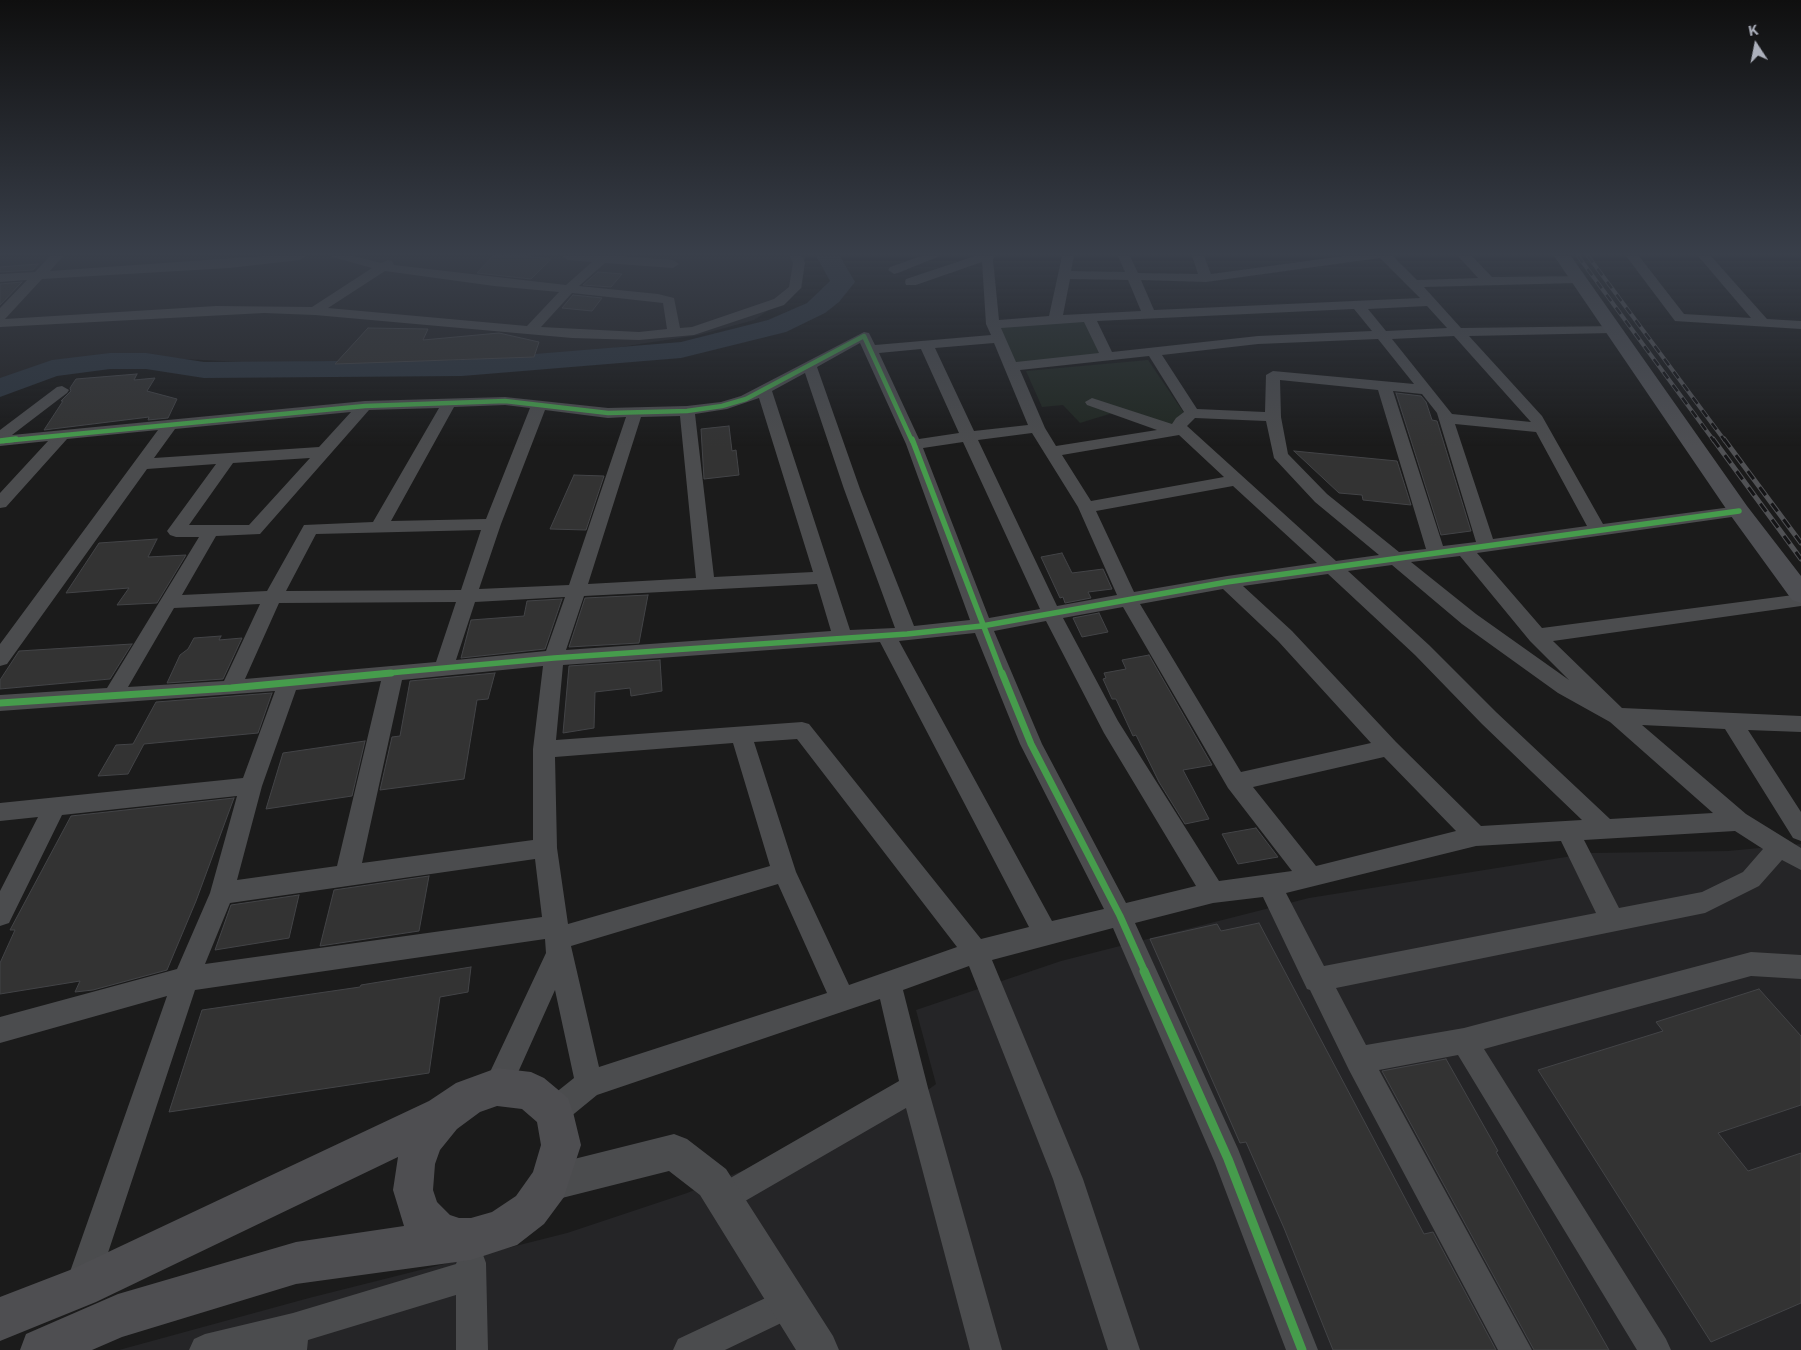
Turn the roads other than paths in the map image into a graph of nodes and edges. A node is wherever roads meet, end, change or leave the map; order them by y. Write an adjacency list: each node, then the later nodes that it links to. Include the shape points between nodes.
1 (66, 319): 15 (street)
2 (406, 319): 19 (street)
3 (542, 319): 19 (street)
4 (672, 319): 22 (street)
5 (729, 319): 22 (street, via 694,331)
6 (995, 319): 20 (street)
7 (1072, 319): 14 (street)
8 (1089, 319): 27 (street)
9 (1368, 319): 23 (street)
10 (1446, 319): 21 (street)
11 (1605, 319): 18 (main road)
12 (1697, 319): 16 (street)
13 (1759, 319): 16 (street)
14 (1055, 320): 20 (street)
15 (0, 323)
16 (1763, 323): 17 (street)
17 (1801, 325)
18 (1612, 329): 21 (street); 58 (main road)
19 (532, 330): 22 (street, via 639,336)
20 (996, 331): 24 (street); 29 (street)
21 (1459, 332): 23 (street); 45 (street, via 1537,418)
22 (673, 333)
23 (1380, 335): 26 (street, via 1258,340); 33 (street)
24 (926, 345): 25 (street); 48 (street)
25 (871, 350): 28 (street, via 864,336); 50 (street)
26 (1154, 353): 27 (street); 40 (street)
27 (1108, 358): 29 (street)
28 (809, 365): 32 (street); 80 (street)
29 (1010, 367): 44 (street)
30 (1384, 386): 33 (street); 41 (street, via 1273,375); 65 (street)
31 (62, 390): 49 (street)
32 (764, 390): 38 (street, via 722,406); 68 (street)
33 (1427, 390): 42 (street)
34 (1092, 402): 46 (street)
35 (448, 403): 36 (street, via 505,401); 37 (street); 60 (street)
36 (539, 405): 39 (street, via 608,413); 59 (street)
37 (365, 406): 43 (street); 51 (street)
38 (687, 411): 39 (street); 70 (street)
39 (635, 412): 71 (street)
40 (1192, 413): 41 (street); 46 (street, via 1186,416)
41 (1273, 417): 66 (street, via 1280,455 1321,498)
42 (1446, 418): 45 (street); 63 (street)
43 (170, 425): 47 (street); 54 (street)
44 (1037, 428): 48 (street); 52 (street)
45 (1542, 428): 62 (street)
46 (1178, 429): 52 (street); 55 (street)
47 (61, 436): 49 (street); 56 (street)
48 (967, 438): 50 (street); 78 (street)
49 (0, 439)
50 (914, 444): 79 (street)
51 (322, 452): 53 (street); 61 (street, via 254,530)
52 (1052, 452): 57 (street)
53 (229, 457): 54 (street); 61 (street, via 176,532)
54 (142, 464): 84 (street)
55 (1238, 480): 57 (street); 67 (street)
56 (0, 503)
57 (1086, 507): 75 (street)
58 (1739, 511): 62 (street); 72 (main road)
59 (492, 524): 60 (street); 73 (street)
60 (379, 527): 74 (street, via 310,528)
61 (212, 531): 77 (street)
62 (1598, 531): 63 (street)
63 (1486, 546): 64 (street)
64 (1464, 549): 65 (street); 82 (street)
65 (1436, 553): 66 (street)
66 (1395, 560): 67 (street); 91 (street, via 1469,619 1565,688)
67 (1332, 567): 69 (street); 102 (street)
68 (823, 578): 70 (street); 81 (street)
69 (1228, 582): 75 (street); 95 (street, via 1285,636)
70 (706, 584): 71 (street)
71 (577, 591): 73 (street); 83 (street)
72 (1801, 594)
73 (467, 596): 74 (street); 85 (street)
74 (273, 597): 77 (street); 88 (street)
75 (1128, 600): 78 (street); 97 (street)
76 (1801, 600): 82 (street)
77 (168, 602): 89 (street)
78 (1051, 613): 79 (street); 113 (street, via 1111,727)
79 (982, 626): 80 (street); 116 (street, via 1031,744)
80 (897, 635): 81 (street); 118 (street)
81 (843, 636): 83 (street)
82 (1537, 636): 91 (street)
83 (554, 658): 85 (street); 96 (street)
84 (0, 659)
85 (443, 669): 86 (street)
86 (393, 674): 87 (street); 110 (street)
87 (288, 683): 88 (street); 98 (street)
88 (231, 688): 89 (street)
89 (113, 696): 90 (street)
90 (0, 703)
91 (1617, 716): 92 (street); 101 (street)
92 (1731, 721): 93 (street); 104 (street)
93 (1801, 724)
94 (741, 735): 96 (street); 109 (street); 120 (street, via 802,730)
95 (1388, 748): 97 (street); 105 (street)
96 (544, 749): 107 (street)
97 (1236, 782): 111 (street)
98 (251, 786): 99 (street); 114 (street)
99 (55, 807): 100 (street); 115 (street)
100 (0, 812)
101 (1738, 821): 102 (street); 106 (street)
102 (1605, 828): 103 (street)
103 (1568, 830): 105 (street); 117 (street)
104 (1801, 831)
105 (1476, 836): 111 (street)
106 (1779, 846): 108 (street); 117 (street, via 1751,879 1705,902)
107 (545, 848): 110 (street); 119 (street)
108 (1801, 860)
109 (784, 872): 119 (street); 125 (street)
110 (347, 876): 114 (street)
111 (1311, 878): 112 (street)
112 (1270, 886): 113 (street); 123 (street)
113 (1213, 892): 116 (street)
114 (222, 893): 122 (street)
115 (0, 915)
116 (1120, 916): 118 (street); 148 (street, via 1228,1160)
117 (1613, 921): 123 (street)
118 (1046, 934): 120 (street)
119 (557, 939): 122 (street); 129 (street); 130 (street)
120 (976, 952): 124 (street); 147 (street, via 1068,1179)
121 (1801, 967): 127 (street, via 1751,964)
122 (186, 979): 126 (street); 137 (street)
123 (1316, 980): 128 (street)
124 (889, 984): 125 (street); 131 (street)
125 (842, 1000): 129 (street)
126 (0, 1030)
127 (1464, 1041): 128 (street); 150 (street)
128 (1359, 1060): 149 (street)
129 (590, 1084): 132 (street)
130 (497, 1087): 132 (main road, via 531,1091); 133 (main road, via 469,1096)
131 (914, 1088): 135 (street); 146 (street)
132 (554, 1112): 134 (main road, via 561,1145)
133 (444, 1115): 136 (main road, via 425,1138 415,1164 413,1190 420,1214 436,1230); 137 (main road)
134 (550, 1183): 135 (street, via 674,1152 713,1182); 136 (main road, via 530,1210)
135 (724, 1198): 138 (street)
136 (467, 1251): 140 (street); 141 (main road, via 296,1263 118,1316); 143 (street)
137 (81, 1287): 139 (main road)
138 (789, 1303): 144 (street); 145 (street)
139 (0, 1319)
140 (292, 1340): 142 (street)
141 (42, 1350)
142 (205, 1350)
143 (472, 1350)
144 (689, 1350)
145 (819, 1350)
146 (986, 1350)
147 (1124, 1350)
148 (1302, 1350)
149 (1516, 1350)
150 (1655, 1350)

